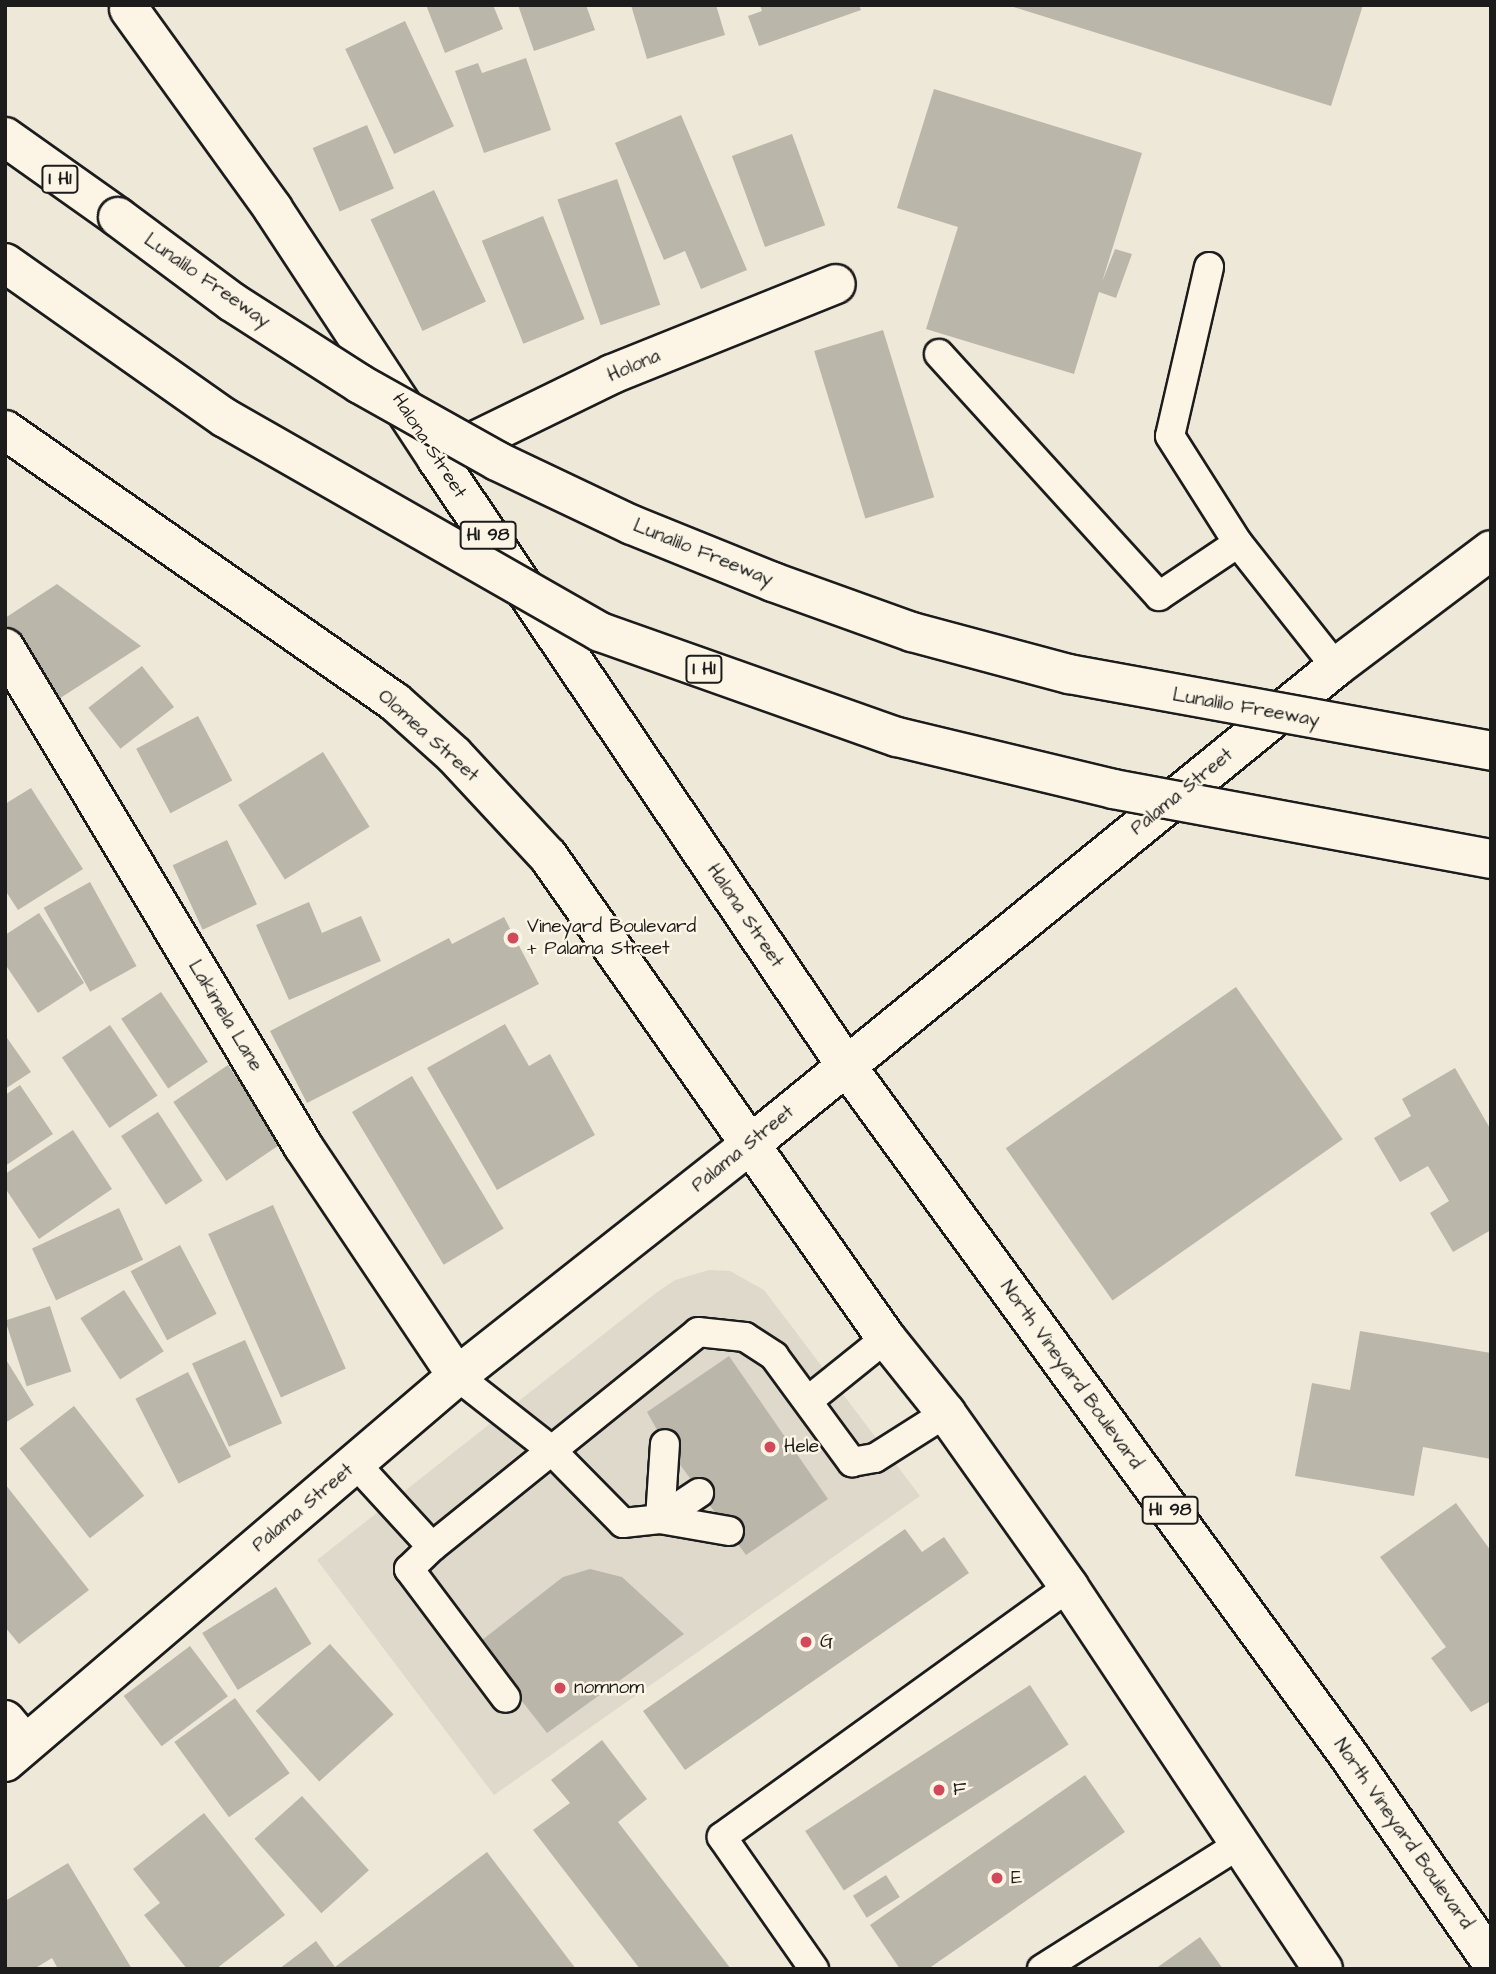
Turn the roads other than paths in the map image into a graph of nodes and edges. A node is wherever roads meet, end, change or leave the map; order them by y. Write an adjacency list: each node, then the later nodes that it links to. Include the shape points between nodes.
1 (132, 7): 8 (main road, Halona Street / HI 98, via 274,209)
2 (5, 137): 13 (main road, Lunalilo Freeway / I H1, bridge, via 232,302 360,384 497,461 632,525 912,632 1069,674)
3 (5, 262): 14 (main road, I H1, bridge, via 225,418 600,632 897,737 1113,789)
4 (1209, 267): 9 (lane, via 1170,436)
5 (836, 284): 8 (main road, Holona, via 612,374)
6 (939, 354): 9 (lane, via 1159,596)
7 (5, 429): 16 (main road, Olomea Street, via 395,702 454,755 548,856)
8 (437, 459): 15 (main road, Halona Street / HI 98)
9 (1238, 543): 12 (lane)
10 (1491, 550): 12 (main road, Palama Street)
11 (5, 648): 18 (main road, Lakimela Lane, via 303,1146)
12 (1336, 667): 15 (main road, Palama Street)
13 (1491, 751)
14 (1491, 859)
15 (845, 1064): 16 (main road, Palama Street); 32 (main road, North Vineyard Boulevard / HI 98, via 1341,1745)
16 (752, 1143): 17 (main road); 18 (main road, Palama Street)
17 (886, 1338): 19 (lane); 20 (main road)
18 (457, 1376): 22 (lane); 23 (main road, Palama Street)
19 (809, 1400): 20 (lane, via 852,1462 875,1458); 22 (lane, via 774,1356 744,1337 698,1332)
20 (946, 1413): 28 (main road)
21 (665, 1444): 25 (lane)
22 (550, 1449): 25 (lane, via 623,1523); 27 (lane)
23 (355, 1463): 27 (lane); 30 (main road, Palama Street)
24 (699, 1493): 25 (lane)
25 (660, 1519): 26 (lane)
26 (729, 1531)
27 (432, 1547): 29 (lane, via 409,1570)
28 (1069, 1587): 31 (main road); 33 (lane, via 722,1837)
29 (506, 1698)
30 (12, 1742)
31 (1238, 1845): 34 (lane); 35 (main road)
32 (1491, 1961)
33 (814, 1969)
34 (1042, 1969)
35 (1323, 1969)

